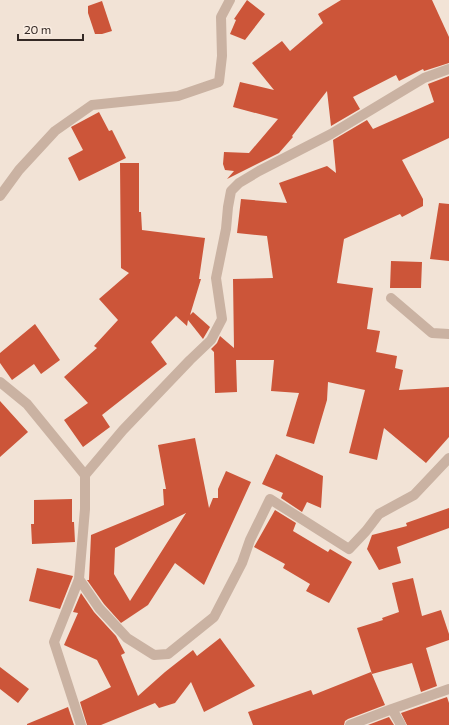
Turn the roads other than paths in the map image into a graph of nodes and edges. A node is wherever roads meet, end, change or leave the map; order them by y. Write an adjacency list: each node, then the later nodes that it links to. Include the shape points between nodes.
1 (230, 0): 3 (street, via 221,17 222,56 219,82 178,96 92,105 55,131 19,170)
2 (449, 69): 8 (street, via 424,78 331,134 259,171 231,191 216,278 222,319 211,340 123,430)
3 (0, 196)
4 (391, 298): 5 (street, via 432,333)
5 (449, 334)
6 (0, 382): 8 (street, via 27,404)
7 (449, 458): 9 (street, via 414,495 379,514 349,549 270,499 250,540 242,564 214,617 168,654 154,655 127,638 99,608)
8 (85, 475): 9 (street)
9 (79, 580): 12 (street, via 54,642)
10 (449, 689): 11 (street)
11 (392, 708): 13 (street); 14 (street)
12 (81, 725)
13 (350, 725)
14 (401, 725)

